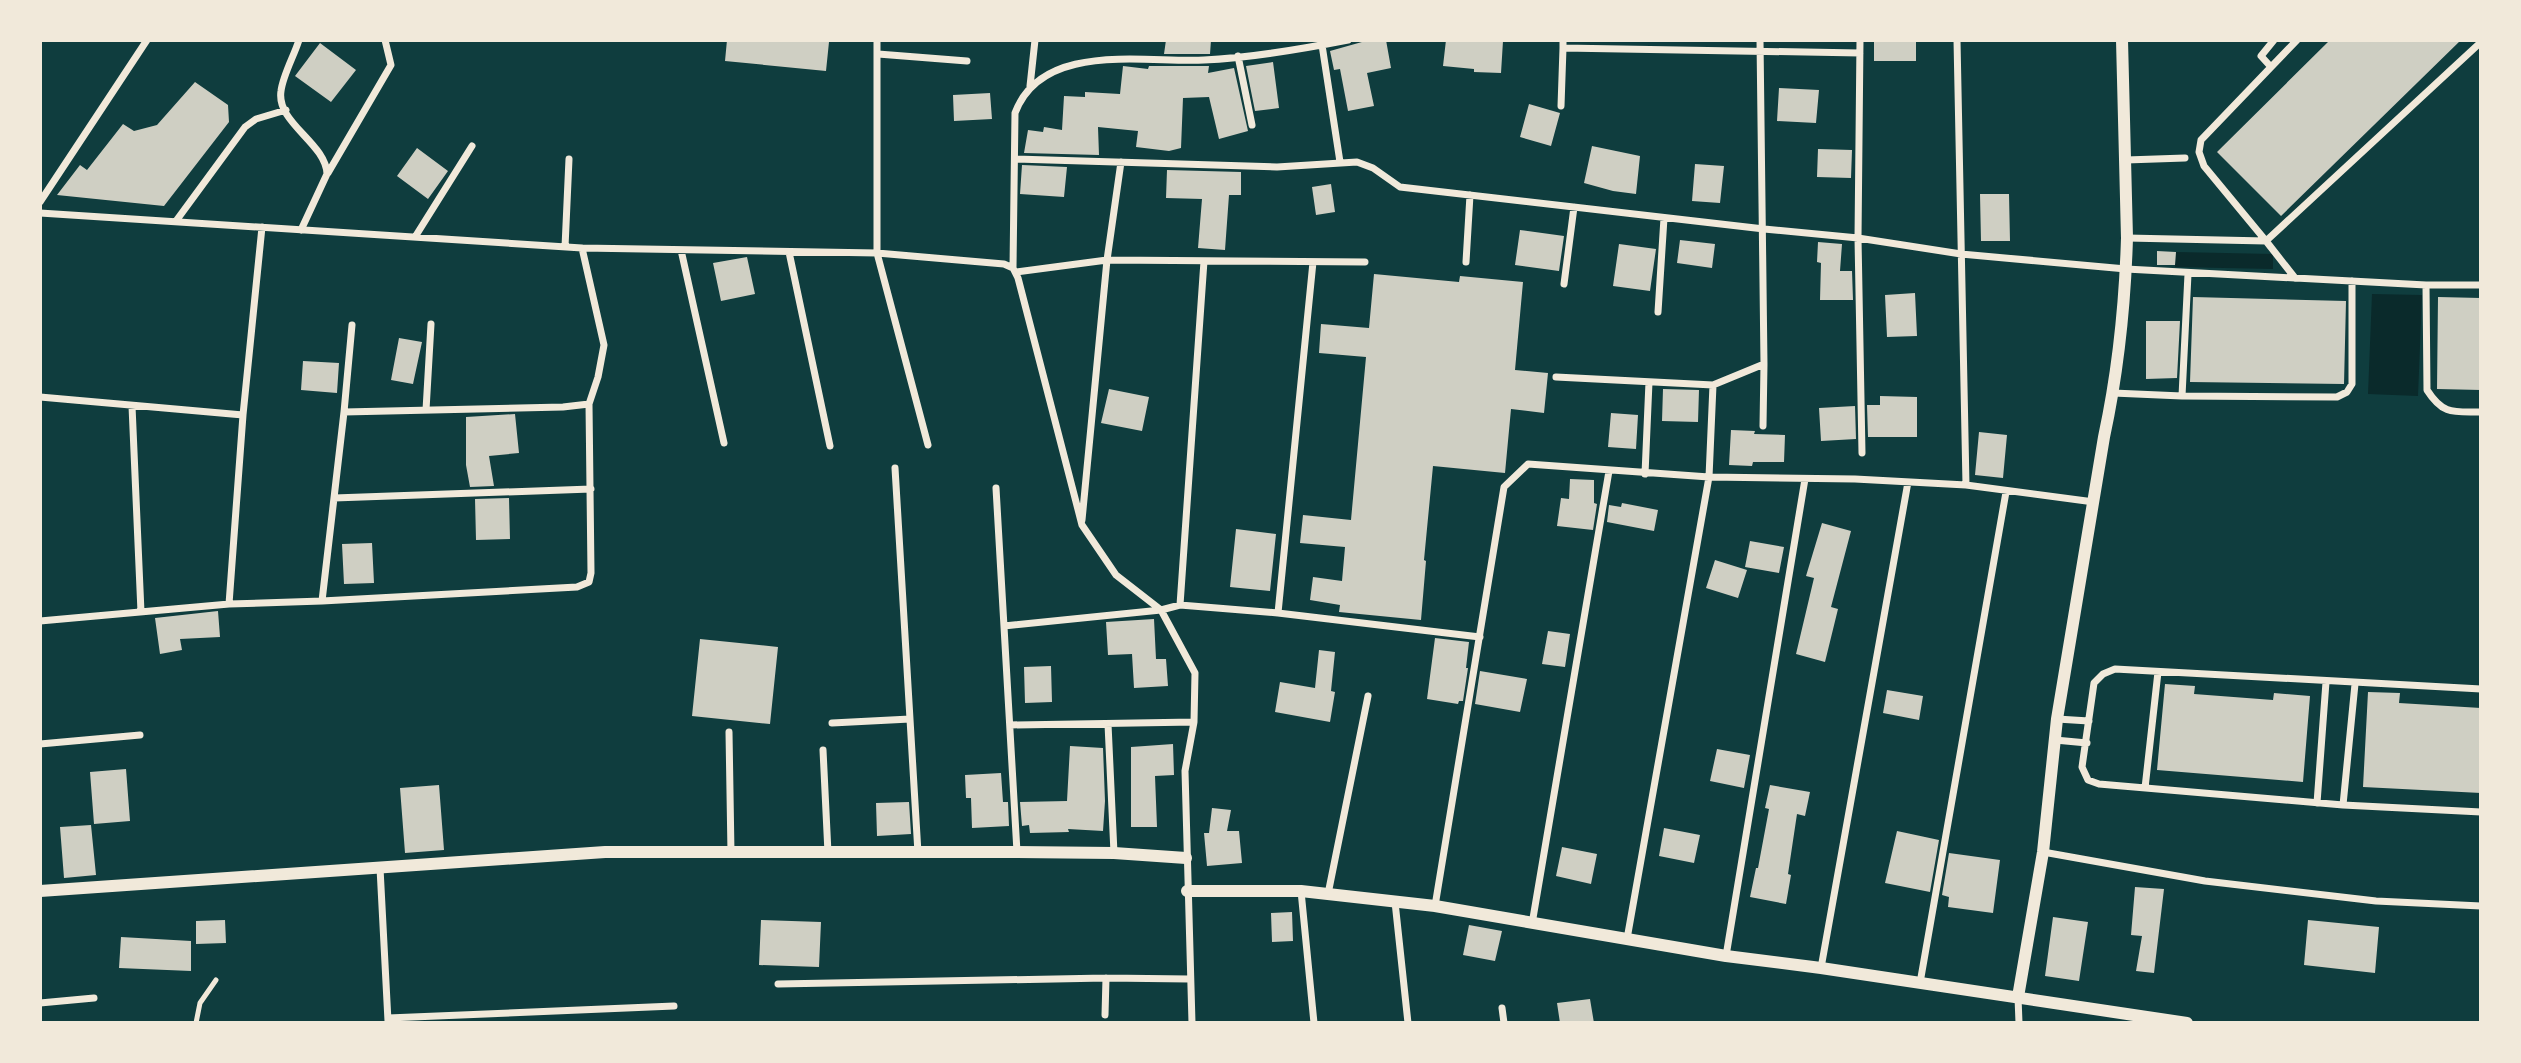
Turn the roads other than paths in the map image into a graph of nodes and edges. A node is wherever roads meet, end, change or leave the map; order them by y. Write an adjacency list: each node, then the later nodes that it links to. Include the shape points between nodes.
1 (148, 40): 37 (street)
2 (299, 40): 26 (street, via 281,93)
3 (385, 40): 35 (street, via 391,65)
4 (877, 40): 20 (street)
5 (1035, 40): 24 (street)
6 (1348, 40): 16 (street)
7 (1660, 40): 17 (street)
8 (1760, 40): 18 (street)
9 (1860, 40): 19 (street)
10 (1957, 40): 54 (street)
11 (2122, 40): 32 (street)
12 (2274, 40): 23 (street, via 2260,56)
13 (2297, 40): 23 (street)
14 (2481, 42): 48 (street)
15 (1563, 44): 17 (street); 25 (street)
16 (1322, 45): 21 (street); 34 (street)
17 (1660, 50): 18 (street)
18 (1760, 51): 19 (street); 43 (street)
19 (1860, 53): 46 (street)
20 (878, 54): 22 (street); 53 (street)
21 (1238, 56): 24 (street, via 1091,60 1066,66); 27 (street)
22 (967, 61)
23 (2271, 66): 48 (street, via 2202,140 2199,152 2204,166)
24 (1030, 86): 31 (street, via 1015,113)
25 (1561, 106)
26 (286, 110): 35 (street, via 322,156); 41 (street, via 245,127)
27 (1252, 125)
28 (472, 146): 45 (street)
29 (2185, 158): 32 (street)
30 (569, 159): 49 (street)
31 (1015, 159): 33 (street); 61 (street)
32 (2126, 160): 47 (street)
33 (1121, 162): 34 (street, via 1277,167); 55 (street)
34 (1340, 162): 36 (street, via 1363,163 1400,187)
35 (327, 174): 44 (street)
36 (1470, 195): 38 (street); 59 (street)
37 (40, 202)
38 (1574, 207): 40 (street); 65 (street)
39 (40, 213): 41 (street)
40 (1664, 218): 43 (street); 68 (street)
41 (176, 221): 42 (street)
42 (262, 227): 44 (street); 83 (street)
43 (1764, 229): 46 (street); 71 (street)
44 (300, 230): 45 (street)
45 (415, 237): 49 (street)
46 (1858, 238): 54 (street); 88 (street)
47 (2127, 238): 48 (street); 60 (street)
48 (2266, 241): 63 (street)
49 (565, 247): 50 (street)
50 (582, 248): 51 (street); 78 (street, via 604,345)
51 (681, 250): 52 (street); 85 (street)
52 (789, 251): 53 (street); 87 (street)
53 (877, 253): 61 (street, via 1004,264); 86 (street)
54 (1961, 254): 60 (street); 95 (street)
55 (1107, 260): 56 (street); 61 (street); 101 (street)
56 (1204, 261): 57 (street); 104 (street)
57 (1313, 262): 58 (street); 107 (street)
58 (1365, 262)
59 (1466, 262)
60 (2126, 269): 62 (street); 75 (street)
61 (1015, 270): 101 (street)
62 (2188, 274): 63 (street); 76 (street)
63 (2295, 278): 64 (street)
64 (2352, 281): 66 (street); 76 (street, via 2352,383 2347,392 2337,397)
65 (1564, 284)
66 (2426, 285): 67 (street); 82 (street, via 2427,390 2436,404 2450,412)
67 (2481, 285)
68 (1658, 312)
69 (352, 324): 81 (street)
70 (431, 324): 80 (street)
71 (1764, 364): 74 (street); 84 (street)
72 (1556, 377): 73 (street)
73 (1650, 382): 74 (street); 91 (street)
74 (1713, 385): 92 (street)
75 (2113, 393): 76 (street); 100 (street)
76 (2182, 396)
77 (40, 397): 79 (street)
78 (589, 404): 80 (street); 97 (street)
79 (132, 405): 83 (street); 106 (street)
80 (426, 410): 81 (street)
81 (344, 412): 99 (street)
82 (2481, 412)
83 (243, 415): 103 (street)
84 (1763, 426)
85 (724, 443)
86 (928, 445)
87 (830, 446)
88 (1861, 453)
89 (895, 468): 116 (street)
90 (1609, 471): 91 (street); 110 (street, via 1528,464 1504,487); 148 (street)
91 (1645, 474): 92 (street)
92 (1709, 477): 93 (street); 149 (street)
93 (1805, 478): 94 (street); 150 (street)
94 (1908, 482): 95 (street); 151 (street)
95 (1966, 485): 98 (street)
96 (996, 488): 109 (street)
97 (591, 489): 99 (street); 102 (street, via 591,573 589,582 577,587)
98 (2006, 492): 100 (street); 155 (street)
99 (334, 498): 102 (street)
100 (2094, 502): 117 (street)
101 (1082, 525): 105 (street, via 1116,575)
102 (322, 601): 103 (street)
103 (229, 604): 106 (street)
104 (1180, 605): 105 (street); 107 (street)
105 (1161, 610): 109 (street); 118 (street, via 1195,673)
106 (141, 612): 108 (street)
107 (1278, 613): 110 (street)
108 (40, 621)
109 (1004, 626): 122 (street)
110 (1479, 637): 146 (street)
111 (2158, 672): 112 (street); 119 (street, via 2115,669 2104,674 2094,683); 129 (street)
112 (2326, 682): 113 (street); 130 (street)
113 (2356, 684): 114 (street); 131 (street)
114 (2481, 689)
115 (1368, 696): 144 (street)
116 (910, 719): 120 (street); 137 (street)
117 (2057, 719): 119 (street); 125 (street)
118 (1194, 722): 121 (street); 139 (street, via 1185,771)
119 (2089, 722): 126 (street)
120 (832, 723)
121 (1108, 724): 122 (street); 138 (street)
122 (1010, 725): 133 (street)
123 (729, 733): 135 (street)
124 (140, 735): 127 (street)
125 (2055, 740): 126 (street); 134 (street)
126 (2087, 743): 129 (street, via 2082,767 2088,780)
127 (40, 744)
128 (823, 750): 136 (street)
129 (2145, 788): 130 (street)
130 (2317, 803): 131 (street)
131 (2343, 805): 132 (street)
132 (2481, 813)
133 (1017, 852): 137 (street); 138 (street)
134 (2043, 852): 147 (street, via 2205,881 2376,901); 157 (street)
135 (731, 853): 136 (street); 140 (street, via 605,852)
136 (828, 853): 137 (street)
137 (918, 853)
138 (1114, 853): 139 (street)
139 (1186, 858): 142 (street)
140 (380, 868): 141 (street); 163 (street)
141 (40, 891)
142 (1187, 891): 143 (street); 153 (street)
143 (1301, 891): 144 (street); 167 (street)
144 (1328, 894): 145 (street)
145 (1395, 902): 146 (street); 168 (street)
146 (1435, 906): 148 (street)
147 (2481, 906)
148 (1532, 924): 149 (street)
149 (1628, 939): 150 (street)
150 (1726, 956): 151 (street)
151 (1821, 968): 155 (street)
152 (1106, 978): 153 (street); 156 (street); 162 (street)
153 (1189, 979): 166 (street)
154 (216, 980): 165 (lane, via 200,1003)
155 (1920, 983): 157 (street)
156 (778, 984)
157 (2018, 997): 164 (street); 170 (street)
158 (94, 998): 159 (street)
159 (40, 1003)
160 (674, 1006): 163 (street)
161 (1502, 1009): 169 (street)
162 (1105, 1015)
163 (388, 1021)
164 (2172, 1022): 171 (street)
165 (196, 1023)
166 (1192, 1023)
167 (1314, 1023)
168 (1408, 1023)
169 (1504, 1023)
170 (2019, 1023)
171 (2187, 1023)

